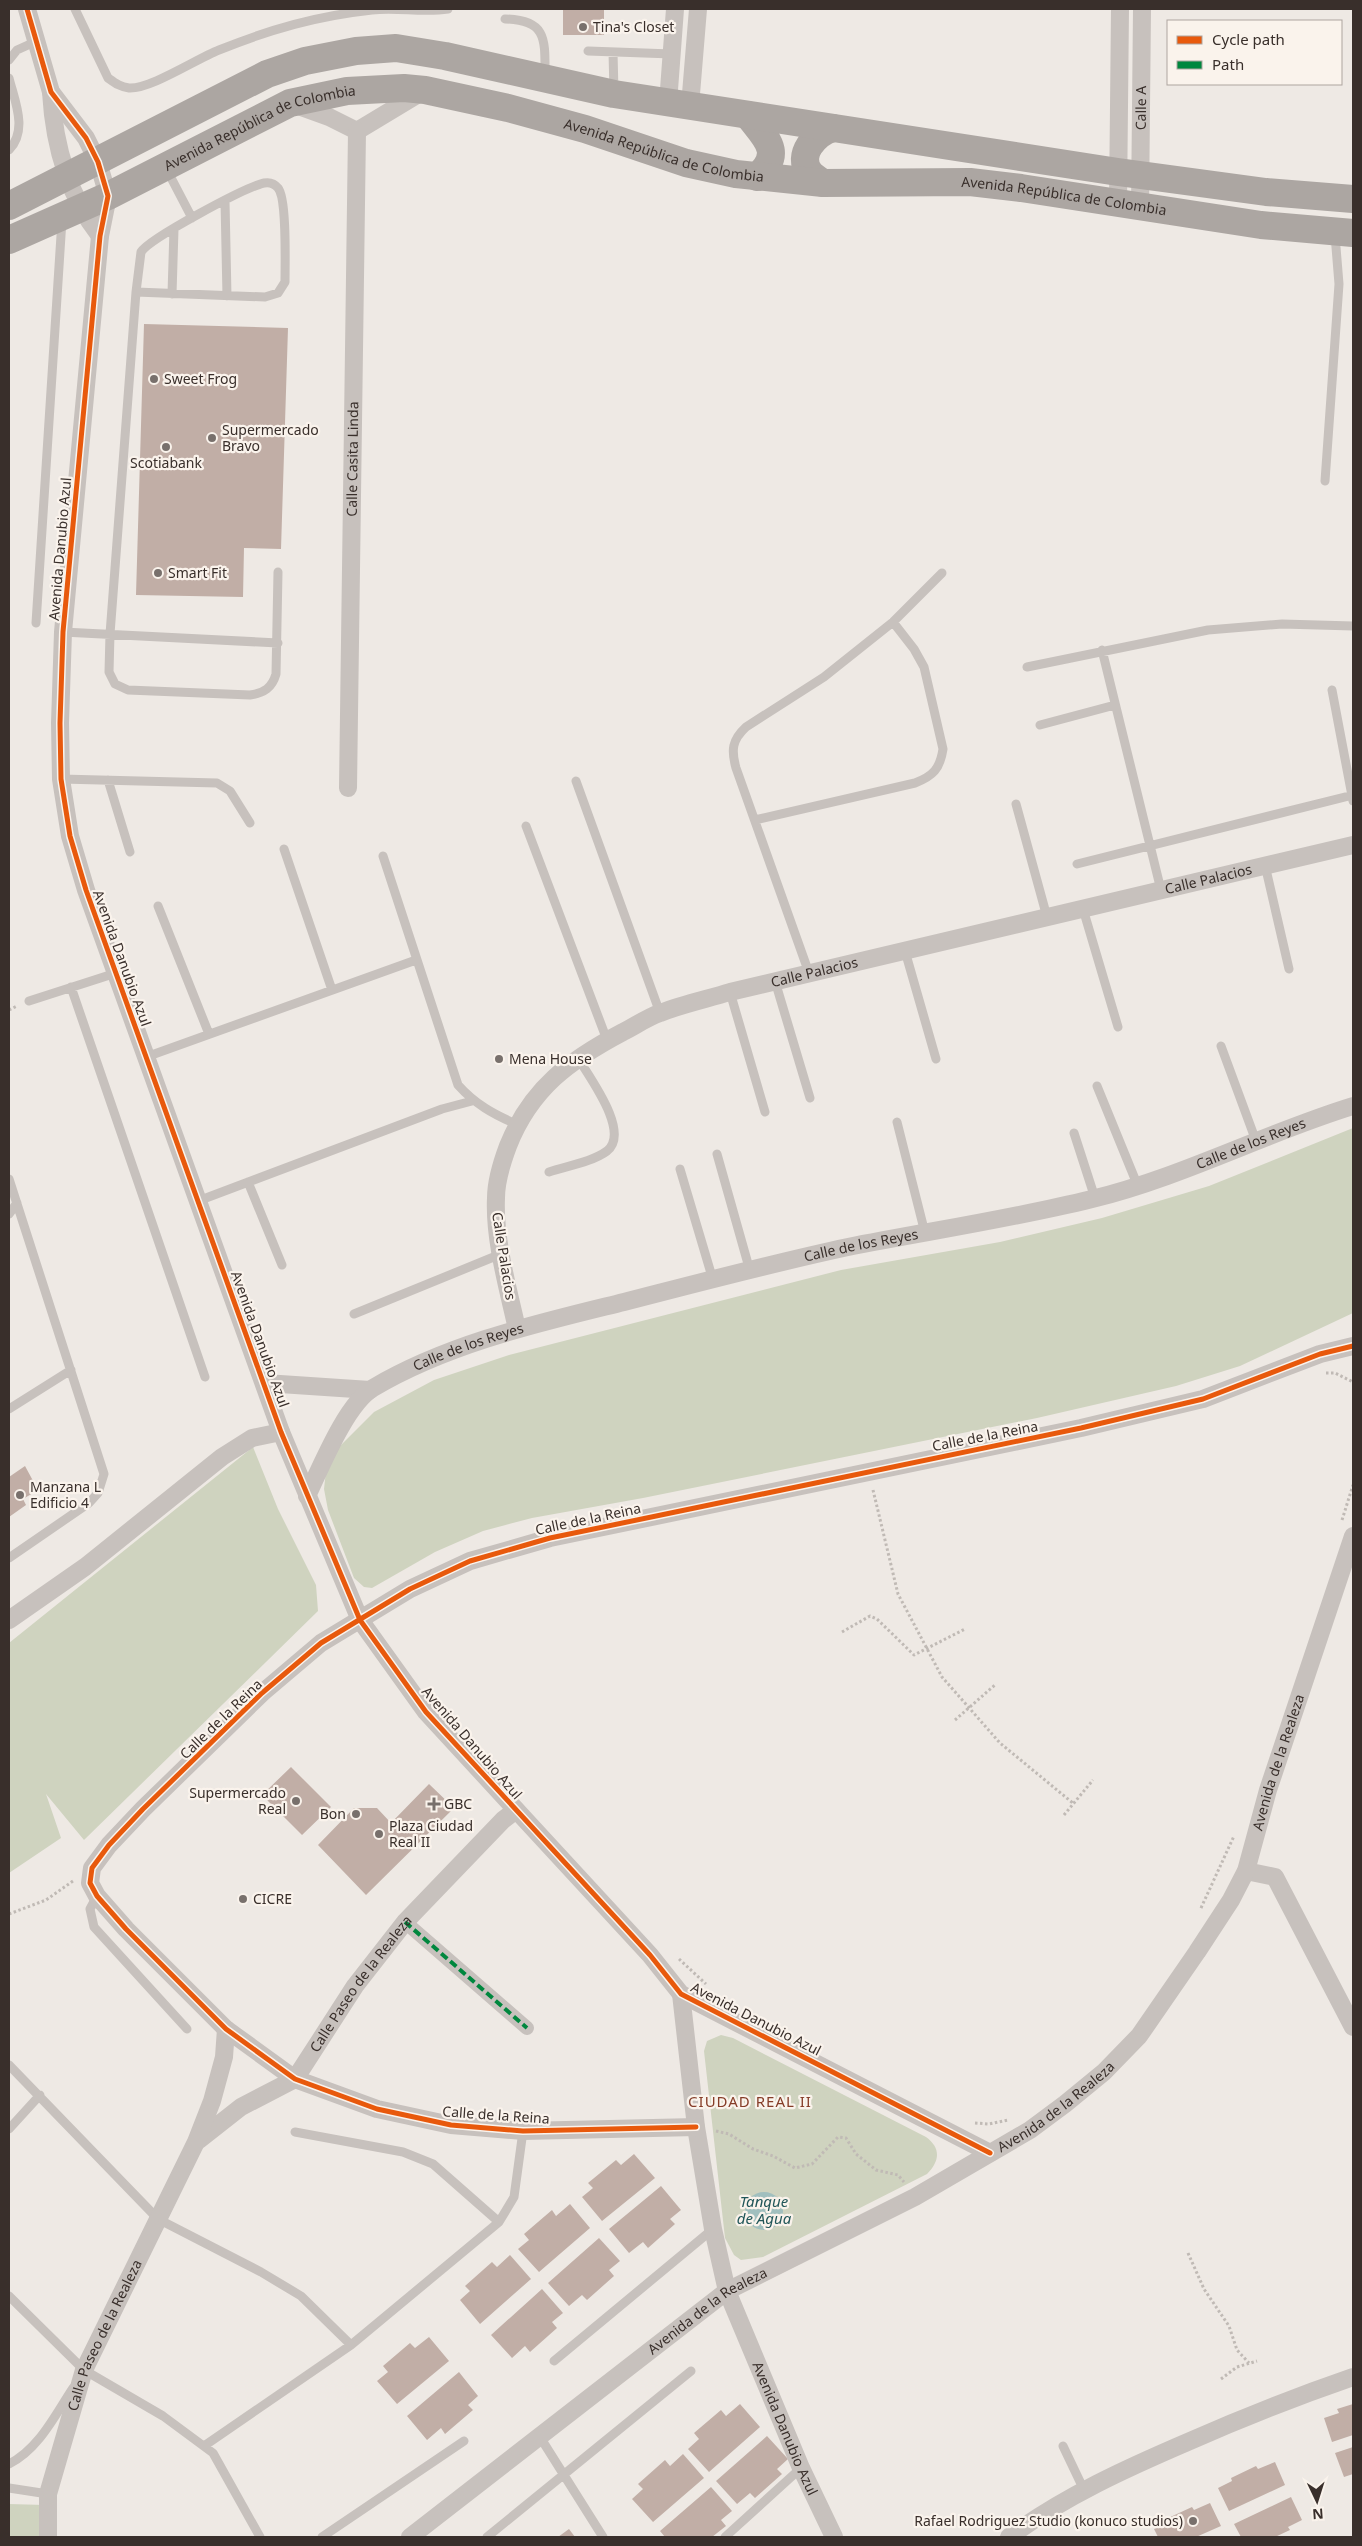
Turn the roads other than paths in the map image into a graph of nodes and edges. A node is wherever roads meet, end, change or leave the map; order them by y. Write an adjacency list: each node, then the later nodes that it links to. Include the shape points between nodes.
1 (27, 9): 9 (street)
2 (75, 9): 3 (lane, via 108,78 118,86 129,88 140,87 214,52 276,28 374,10)
3 (448, 9)
4 (675, 9): 12 (street)
5 (698, 9): 20 (street)
6 (1120, 9): 27 (street, Calle A)
7 (1142, 9): 27 (street, Calle A)
8 (504, 19): 15 (lane, via 522,19 538,29 545,49)
9 (37, 41): 13 (lane, via 17,50); 17 (street)
10 (588, 51): 11 (lane)
11 (613, 52): 12 (lane); 18 (lane)
12 (672, 54): 20 (street)
13 (9, 60)
14 (9, 78): 24 (lane, via 20,132)
15 (545, 80): 18 (main road); 25 (main road, via 446,56 396,48 356,51 305,61 268,74)
16 (425, 90): 19 (main road, Avenida República de Colombia, via 347,91); 23 (street); 28 (main road, Avenida República de Colombia, via 585,129 686,163)
17 (51, 92): 25 (street, via 86,138); 29 (street, via 56,144)
18 (614, 94): 20 (main road)
19 (290, 103): 23 (street); 26 (main road, Avenida República de Colombia)
20 (679, 104): 21 (main road)
21 (748, 114): 22 (main road); 28 (main road, via 770,144 772,152 766,169)
22 (833, 128): 27 (main road); 30 (main road, via 818,135 805,155 810,173)
23 (357, 131): 62 (street, Calle Casita Linda)
24 (9, 150)
25 (98, 162): 29 (main road); 31 (street)
26 (165, 166): 31 (main road, Avenida República de Colombia); 37 (lane)
27 (1129, 174): 32 (main road, via 1266,192); 34 (street, Calle A)
28 (757, 177): 30 (main road, Avenida República de Colombia)
29 (68, 178): 35 (main road); 36 (street)
30 (823, 183): 34 (main road, Avenida República de Colombia, via 970,182)
31 (108, 196): 36 (main road, Avenida República de Colombia); 40 (street, Avenida Danubio Azul)
32 (1353, 199)
33 (225, 201): 37 (lane); 44 (lane); 44 (lane, via 262,184 277,186 283,202 285,282 278,294 272,296)
34 (1129, 205): 39 (main road, Avenida República de Colombia, via 1261,225)
35 (9, 206)
36 (71, 212): 40 (street); 41 (main road, Avenida República de Colombia); 49 (lane)
37 (192, 218): 38 (lane)
38 (174, 228): 42 (lane, via 141,252); 43 (lane)
39 (1344, 232): 45 (lane)
40 (100, 236): 51 (street, Avenida Danubio Azul)
41 (9, 240)
42 (136, 292): 43 (lane); 52 (lane)
43 (172, 294): 44 (lane)
44 (227, 296)
45 (1325, 481)
46 (278, 572): 53 (lane)
47 (942, 573): 48 (lane)
48 (893, 622): 65 (lane, via 824,676 736,735 732,755); 65 (lane, via 924,668 943,749 937,771 915,783)
49 (36, 624)
50 (1353, 626): 54 (lane, via 1282,624 1208,630)
51 (63, 632): 52 (lane); 59 (street, Avenida Danubio Azul)
52 (110, 634): 53 (lane); 53 (lane, via 111,678 119,688 138,690 260,693 274,683)
53 (278, 643)
54 (1102, 650): 55 (lane); 57 (lane)
55 (1027, 667)
56 (1332, 690): 63 (lane)
57 (1115, 706): 58 (lane); 68 (lane)
58 (1040, 725)
59 (61, 779): 60 (lane); 82 (street, Avenida Danubio Azul, via 70,836)
60 (108, 780): 66 (lane, via 217,783 230,791); 71 (lane)
61 (576, 781): 89 (lane)
62 (348, 788)
63 (1353, 798): 68 (lane)
64 (1016, 804): 78 (lane)
65 (754, 820): 83 (lane)
66 (250, 824)
67 (526, 826): 92 (lane)
68 (1150, 845): 73 (lane); 75 (lane)
69 (1353, 845): 74 (street, Calle Palacios)
70 (284, 850): 86 (lane)
71 (130, 852)
72 (382, 856): 80 (lane)
73 (1077, 864)
74 (1265, 865): 75 (street, Calle Palacios); 81 (lane)
75 (1161, 890): 77 (street, Calle Palacios)
76 (158, 906): 91 (lane)
77 (1083, 909): 78 (street, Calle Palacios); 90 (lane)
78 (1047, 917): 79 (street, Calle Palacios)
79 (905, 951): 83 (street, Calle Palacios); 96 (lane)
80 (416, 960): 86 (lane); 99 (lane, via 458,1085)
81 (1289, 969)
82 (116, 973): 85 (lane); 94 (street, Avenida Danubio Azul)
83 (809, 973): 84 (street, Calle Palacios)
84 (775, 981): 87 (street, Calle Palacios); 98 (lane)
85 (71, 987): 88 (lane); 125 (lane)
86 (332, 990): 91 (lane)
87 (730, 992): 89 (street, Calle Palacios); 101 (lane)
88 (29, 1001)
89 (660, 1013): 92 (street, Calle Palacios)
90 (1118, 1027)
91 (209, 1034): 94 (lane)
92 (607, 1040): 95 (street, Calle Palacios)
93 (1221, 1046): 105 (lane)
94 (146, 1056): 113 (street, Avenida Danubio Azul)
95 (578, 1058): 103 (street, Calle Palacios, via 551,1078); 108 (lane, via 609,1111 615,1138 609,1149 599,1156)
96 (936, 1059)
97 (1097, 1086): 111 (lane)
98 (810, 1098)
99 (472, 1101): 103 (lane); 110 (lane, via 442,1109)
100 (1353, 1106): 105 (street, Calle de los Reyes)
101 (765, 1112)
102 (897, 1122): 116 (lane)
103 (516, 1124): 117 (street, Calle Palacios, via 502,1160 496,1197)
104 (1074, 1133): 112 (lane)
105 (1256, 1141): 111 (street, Calle de los Reyes)
106 (717, 1154): 119 (lane)
107 (680, 1169): 120 (lane)
108 (549, 1172)
109 (9, 1179): 114 (lane)
110 (248, 1182): 113 (lane); 118 (lane)
111 (1137, 1184): 112 (street, Calle de los Reyes)
112 (1095, 1198): 116 (street, Calle de los Reyes)
113 (198, 1201): 126 (street, Avenida Danubio Azul)
114 (17, 1203): 115 (lane); 124 (lane)
115 (9, 1214)
116 (925, 1233): 119 (street, Calle de los Reyes)
117 (501, 1254): 121 (lane); 122 (street, Calle Palacios)
118 (282, 1265)
119 (750, 1271): 120 (street, Calle de los Reyes)
120 (713, 1280): 122 (street, Calle de los Reyes)
121 (354, 1314)
122 (517, 1329): 127 (street, Calle de los Reyes, via 435,1358)
123 (1353, 1346): 134 (street, Calle de la Reina, via 1320,1354 1184,1404 514,1547 470,1561 410,1589)
124 (72, 1370): 128 (lane); 132 (lane, via 102,1462 102,1485 89,1503)
125 (205, 1378)
126 (265, 1383): 127 (street); 129 (street, Avenida Danubio Azul)
127 (370, 1390): 130 (street, Calle de los Reyes, via 340,1426)
128 (9, 1409)
129 (281, 1432): 130 (street, Avenida Danubio Azul); 133 (street, via 252,1438 222,1457 85,1567)
130 (307, 1496): 134 (street, Avenida Danubio Azul)
131 (1353, 1536): 136 (street, Avenida de la Realeza, via 1268,1790)
132 (9, 1558)
133 (9, 1620)
134 (360, 1620): 135 (street, Avenida Danubio Azul, via 426,1712); 137 (street, Calle de la Reina, via 321,1643 262,1693 143,1809 92,1868 90,1883)
135 (516, 1810): 138 (street, Calle Paseo de la Realeza, via 502,1820); 139 (street, Avenida Danubio Azul, via 650,1955)
136 (1246, 1871): 140 (street, via 1275,1876); 152 (street, Avenida de la Realeza, via 1231,1900 1139,2036 1104,2072 1065,2104 1030,2130)
137 (97, 1896): 142 (lane, via 90,1909 94,1927); 143 (street, Calle de la Reina)
138 (405, 1922): 141 (street); 145 (street, Calle Paseo de la Realeza, via 355,1986)
139 (681, 1994): 147 (street, Avenida Danubio Azul); 152 (street, Avenida Danubio Azul)
140 (1353, 2027)
141 (527, 2028)
142 (187, 2029)
143 (226, 2029): 145 (street, Calle de la Reina); 151 (street, Calle Paseo de la Realeza, via 224,2057)
144 (9, 2065): 146 (lane)
145 (295, 2080): 149 (street, Calle de la Reina, via 377,2109 451,2125); 151 (street, Calle Paseo de la Realeza, via 241,2107)
146 (40, 2095): 148 (lane); 153 (lane)
147 (696, 2128): 149 (street, Calle de la Reina); 155 (street, Avenida Danubio Azul)
148 (9, 2129)
149 (523, 2131): 154 (lane, via 514,2197)
150 (295, 2132): 154 (lane, via 403,2152 433,2164)
151 (196, 2142): 153 (street, Calle Paseo de la Realeza)
152 (990, 2153): 156 (street, Avenida de la Realeza, via 915,2197)
153 (158, 2220): 158 (lane, via 301,2296); 160 (street, Calle Paseo de la Realeza)
154 (499, 2222): 158 (lane)
155 (713, 2229): 156 (street, Avenida Danubio Azul); 159 (lane)
156 (727, 2291): 163 (street, Avenida de la Realeza); 168 (street, Avenida Danubio Azul)
157 (9, 2296): 160 (lane)
158 (351, 2345): 165 (lane)
159 (554, 2362)
160 (84, 2370): 165 (lane, via 163,2416); 167 (lane, via 42,2436 18,2460); 172 (street, Calle Paseo de la Realeza)
161 (691, 2371): 169 (lane)
162 (1353, 2377): 171 (street, via 1282,2401)
163 (540, 2437): 169 (lane); 176 (street, Avenida de la Realeza)
164 (464, 2441): 175 (lane)
165 (204, 2446): 174 (lane, via 213,2454)
166 (1063, 2446): 171 (lane)
167 (9, 2464)
168 (802, 2468): 179 (lane); 180 (street, Avenida Danubio Azul)
169 (565, 2475): 177 (lane); 178 (lane)
170 (9, 2488): 172 (lane)
171 (1084, 2490): 181 (street, via 1044,2512)
172 (48, 2494): 173 (street, Calle Paseo de la Realeza)
173 (48, 2537)
174 (260, 2537)
175 (322, 2537)
176 (410, 2537)
177 (487, 2537)
178 (603, 2537)
179 (725, 2537)
180 (834, 2537)
181 (1009, 2537)

